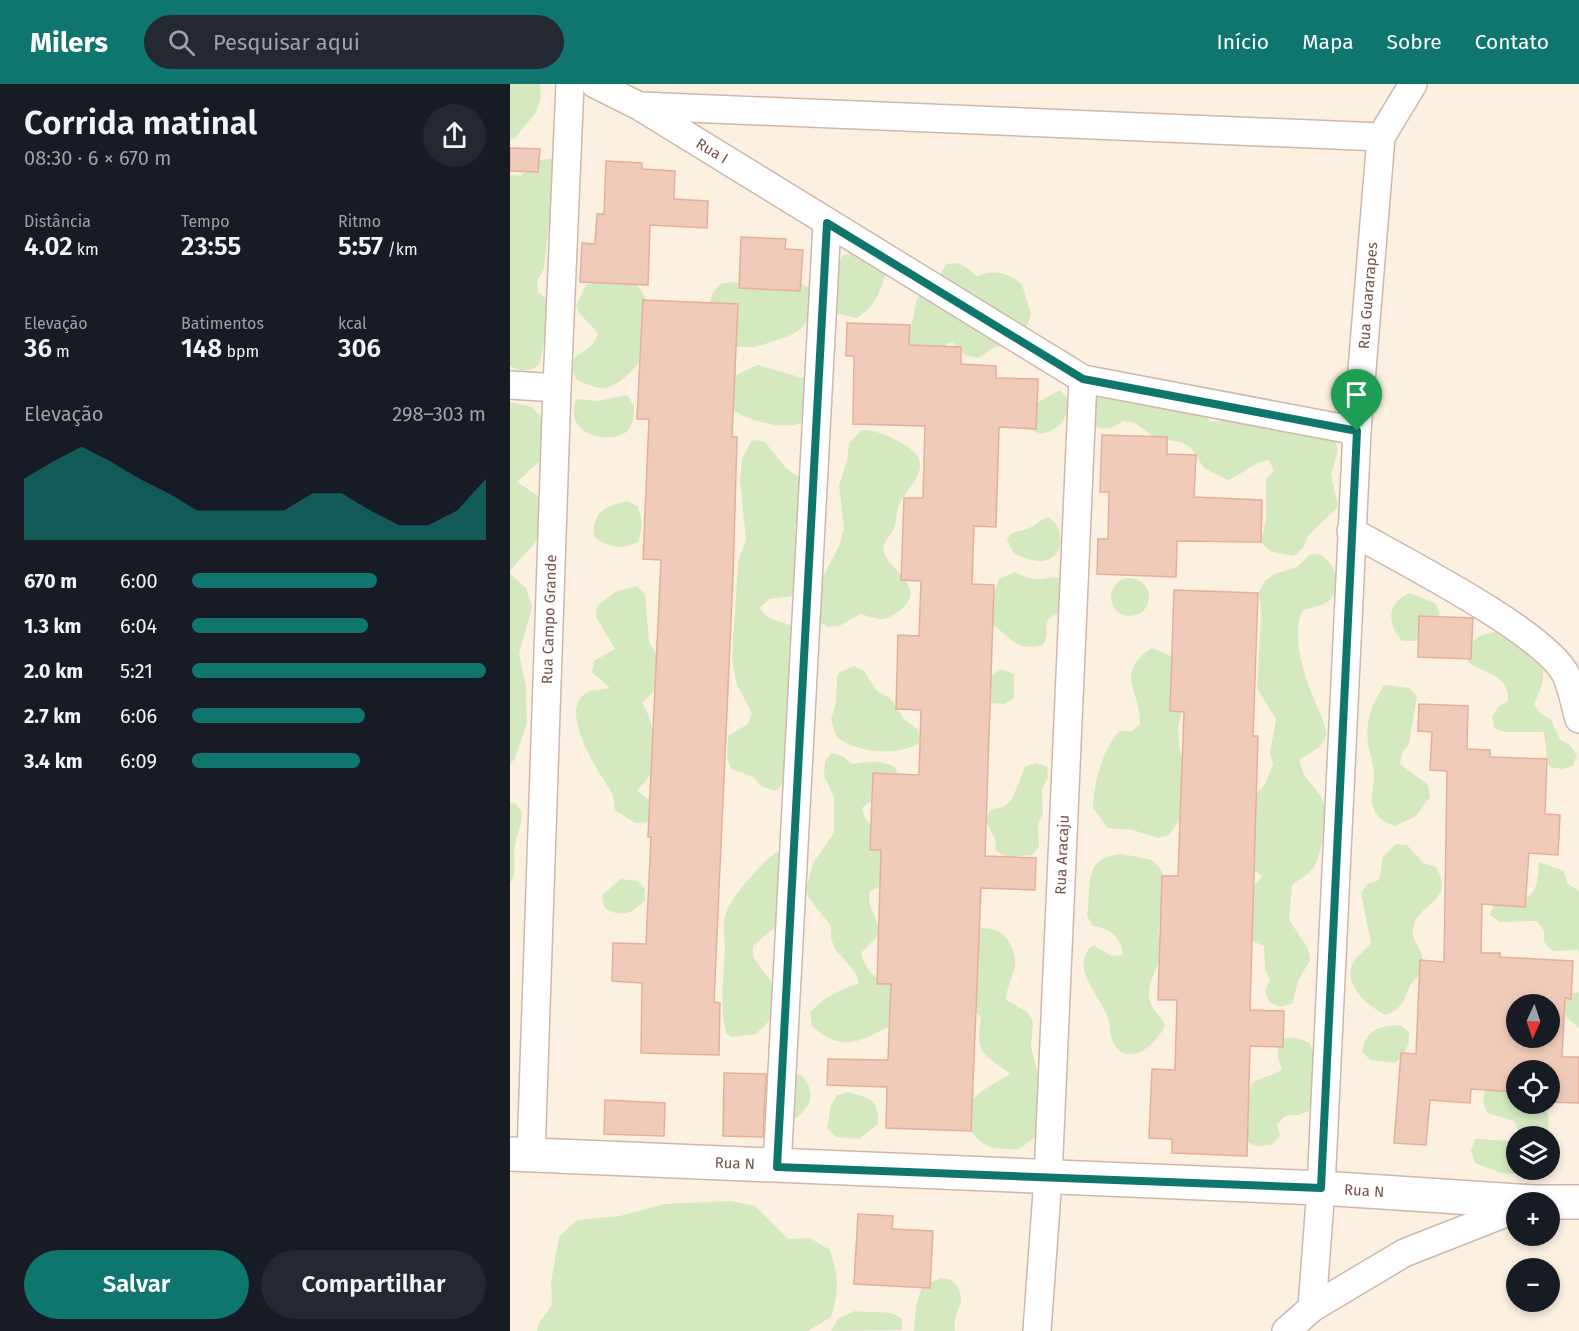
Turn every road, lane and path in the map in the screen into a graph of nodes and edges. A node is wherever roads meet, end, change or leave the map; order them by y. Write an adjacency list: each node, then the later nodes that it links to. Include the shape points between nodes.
1 (570, 84): 9 (street, Rua Campo Grande)
2 (595, 84): 4 (street, Rua I)
3 (1413, 84): 5 (street, Rua Guararapes)
4 (639, 106): 5 (street); 6 (street, Rua I)
5 (1381, 137): 10 (street, Rua Guararapes)
6 (827, 223): 7 (street, Rua I); 14 (street)
7 (1083, 379): 10 (street); 15 (street, Rua Aracaju)
8 (510, 386): 9 (street)
9 (557, 388): 13 (street, Rua Campo Grande)
10 (1357, 431): 11 (street, Rua Guararapes)
11 (1352, 531): 12 (street, via 1513,625 1542,648 1566,674); 16 (street, Rua Guararapes)
12 (1579, 719)
13 (521, 1155): 14 (street, Rua N)
14 (777, 1167): 15 (street, Rua N)
15 (1048, 1178): 16 (street, Rua N); 22 (street, Rua Aracaju)
16 (1321, 1188): 17 (street, Rua N); 21 (street, Rua Guararapes)
17 (1506, 1201)
18 (1560, 1202): 19 (street, Rua N)
19 (1579, 1202)
20 (1506, 1213): 21 (street, via 1404,1253)
21 (1312, 1308): 23 (street)
22 (1037, 1331)
23 (1286, 1331)

